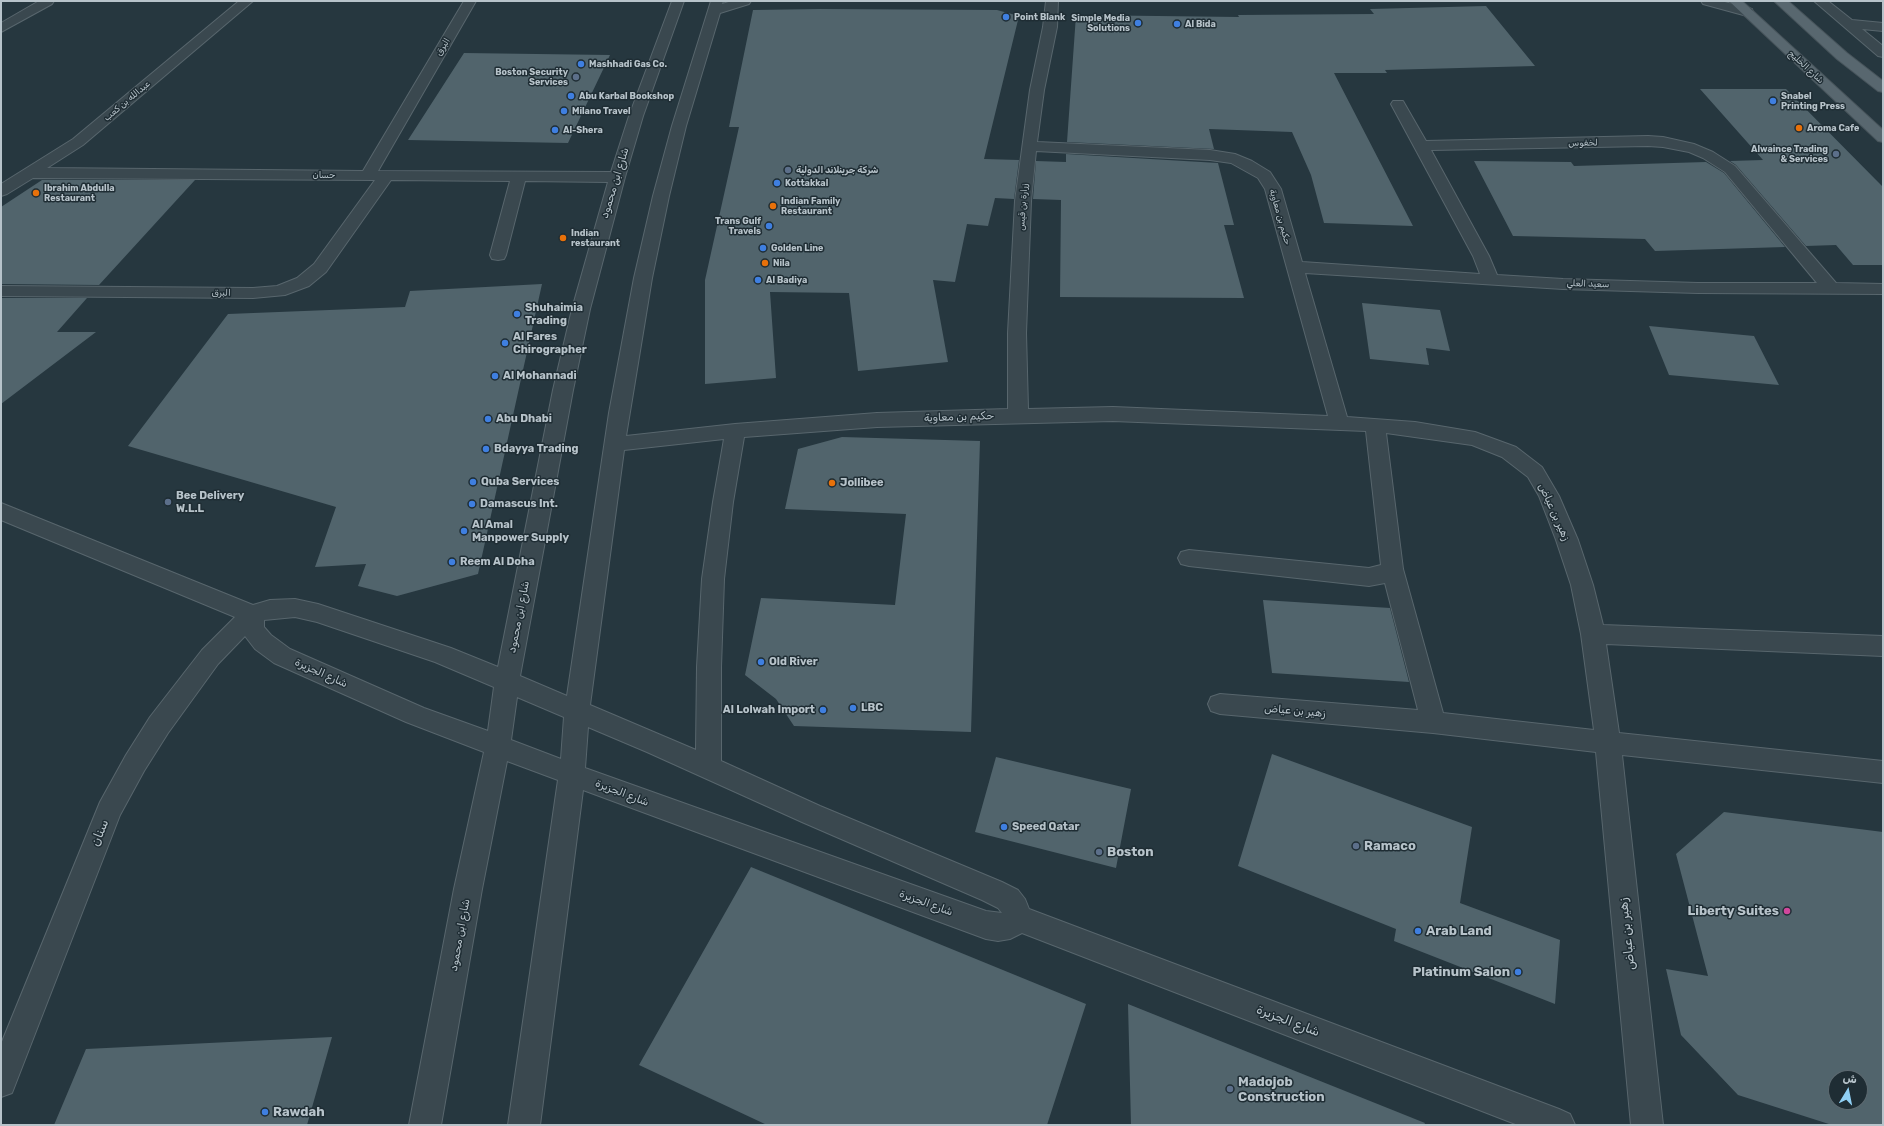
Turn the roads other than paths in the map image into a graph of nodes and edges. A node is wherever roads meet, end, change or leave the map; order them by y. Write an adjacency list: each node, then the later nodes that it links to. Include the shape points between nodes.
1 (48, 1): 15 (street)
2 (247, 1): 22 (street, عبدالله بن كعب, via 78,142)
3 (470, 1): 23 (street, البرق)
4 (678, 1): 26 (street, شارع ابن محمود, via 636,116)
5 (745, 1): 11 (street)
6 (1052, 1): 20 (street, زرارة بن قيس, via 1050,27)
7 (1707, 1): 12 (street, شارع الخليج)
8 (1735, 1): 12 (main road, شارع الخليج)
9 (1780, 1): 17 (main road, via 1842,56)
10 (1820, 1): 13 (street)
11 (715, 6): 39 (street, via 679,126 643,278)
12 (1747, 12): 19 (main road, شارع الخليج)
13 (1847, 24): 14 (street); 16 (street)
14 (1883, 27)
15 (1, 28)
16 (1883, 53)
17 (1883, 88)
18 (1398, 104): 21 (street)
19 (1883, 138)
20 (1028, 146): 29 (street, حكيم بن معاوية, via 1210,155 1235,159 1247,164 1270,182); 34 (street, زرارة بن قيس, via 1019,271)
21 (1422, 146): 30 (street, via 1481,256); 32 (street, لخفوس, via 1641,141 1663,142 1694,149 1730,169)
22 (31, 173): 23 (street, حسان); 27 (street, عبدالله بن كعب)
23 (368, 175): 24 (street, حسان)
24 (388, 175): 25 (street, حسان); 33 (street, البرق, via 320,268 303,282 278,291)
25 (519, 176): 26 (street, حسان); 28 (street)
26 (617, 177): 46 (street, شارع ابن محمود, via 581,309 563,390)
27 (1, 191)
28 (498, 255)
29 (1294, 267): 30 (street, سعيد العلي); 36 (street, حكيم بن معاوية)
30 (1491, 280): 32 (street, سعيد العلي, via 1690,288)
31 (1883, 289): 32 (street, سعيد العلي)
32 (1832, 290)
33 (1, 291)
34 (1018, 415): 35 (street, حكيم بن معاوية, via 1129,415); 38 (street, حكيم بن معاوية, via 877,420)
35 (1303, 421): 36 (street, زهير بن عياض)
36 (1338, 422): 37 (street, زهير بن عياض)
37 (1375, 425): 42 (street); 44 (street, زهير بن عياض, via 1475,439 1509,452 1535,472 1549,496 1567,540 1582,585)
38 (735, 432): 39 (street, حكيم بن معاوية); 52 (street, via 722,502 713,579)
39 (616, 444): 48 (street)
40 (1, 510): 43 (street)
41 (1189, 558): 42 (street, via 1369,577 1382,575)
42 (1392, 569): 49 (street)
43 (252, 614): 46 (street, via 270,609 289,608 318,613 443,654); 51 (street, شارع الجزيرة, via 253,629 263,642 282,656 414,715); 56 (street, سنان, via 210,657 159,725 109,810)
44 (1593, 634): 45 (street); 50 (street, زهير بن عياض)
45 (1883, 646)
46 (507, 682): 48 (street); 51 (street, شارع ابن محمود)
47 (1220, 704): 49 (street, زهير بن عياض)
48 (577, 711): 52 (street); 54 (street)
49 (1433, 722): 50 (street, زهير بن عياض)
50 (1608, 744): 53 (street, زهير بن عياض); 60 (street, زهير بن عياض)
51 (498, 746): 54 (street, شارع الجزيرة); 57 (street, شارع ابن محمود, via 468,889)
52 (708, 768): 55 (street, via 1002,896 1015,908)
53 (1883, 772)
54 (572, 774): 55 (street, شارع الجزيرة, via 986,925 1010,925); 58 (street)
55 (1018, 918): 59 (street, شارع الجزيرة)
56 (1, 1082)
57 (425, 1125)
58 (524, 1125)
59 (1559, 1125)
60 (1647, 1125)

